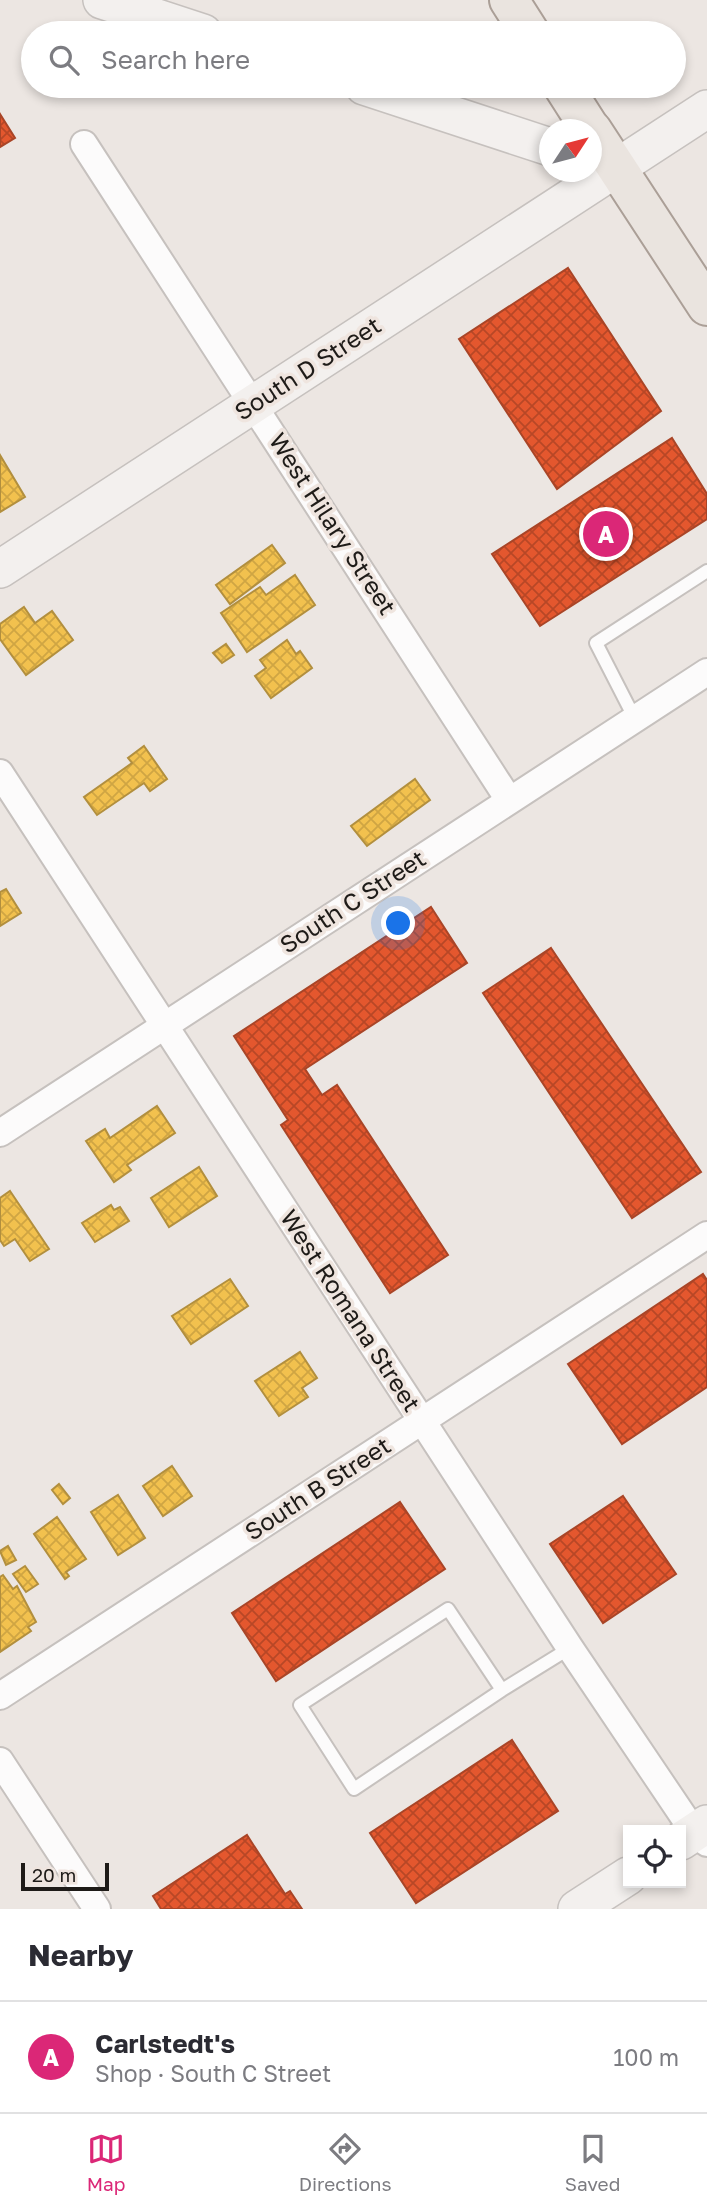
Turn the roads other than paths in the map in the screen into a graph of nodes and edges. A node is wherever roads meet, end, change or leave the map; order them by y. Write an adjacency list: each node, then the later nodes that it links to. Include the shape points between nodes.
1 (102, 0): 3 (street)
2 (509, 0): 4 (main road)
3 (166, 21)
4 (522, 21)
5 (400, 98): 9 (street)
6 (571, 98): 8 (main road)
7 (707, 109): 11 (street, South D Street)
8 (584, 119)
9 (539, 142)
10 (84, 144): 13 (street, West Hilary Street)
11 (603, 164): 12 (main road); 13 (street, South D Street)
12 (707, 306)
13 (255, 404): 14 (street, South D Street); 19 (street, West Hilary Street)
14 (0, 569)
15 (707, 571): 17 (lane, via 596,643)
16 (707, 672): 17 (street, South C Street)
17 (635, 719): 19 (street, South C Street)
18 (0, 773): 20 (street, West Romana Street)
19 (509, 800): 20 (street, South C Street)
20 (164, 1026): 21 (street, South C Street); 23 (street, West Romana Street)
21 (0, 1133)
22 (707, 1235): 23 (street, South B Street)
23 (422, 1421): 24 (street, West Romana Street); 26 (street, South B Street)
24 (570, 1647): 25 (lane); 28 (street, West Romana Street)
25 (502, 1690): 25 (lane, via 448,1609 300,1704 354,1789)
26 (0, 1696)
27 (0, 1761): 30 (street)
28 (697, 1835)
29 (623, 1878): 31 (street)
30 (97, 1909)
31 (577, 1909)

